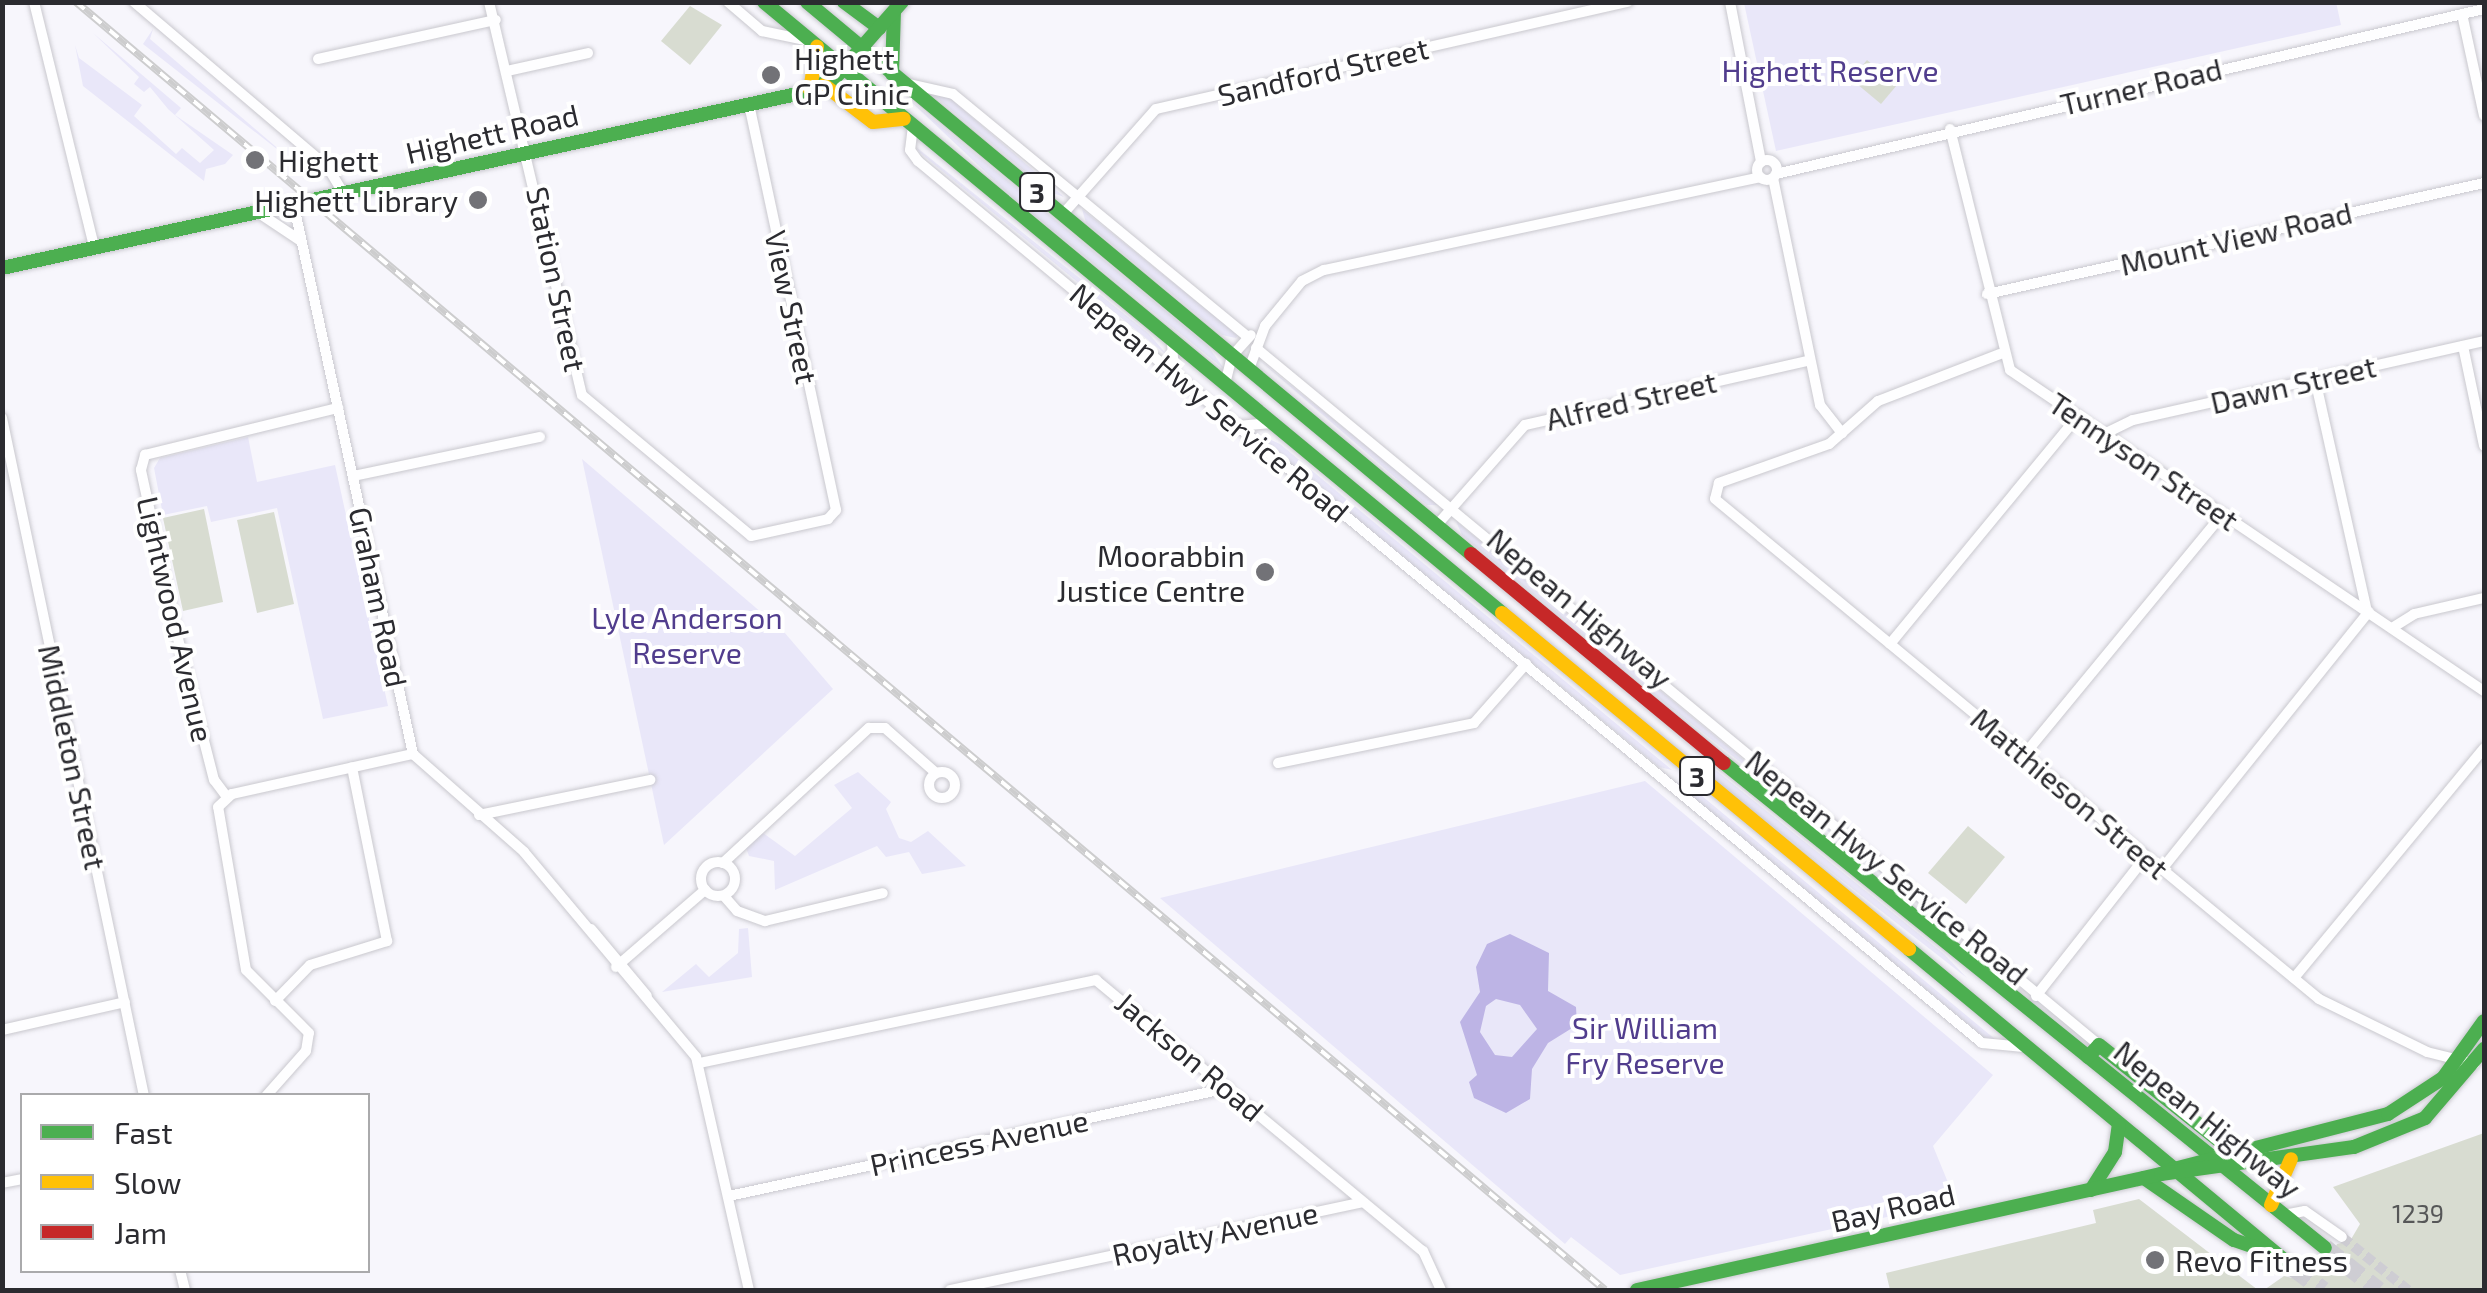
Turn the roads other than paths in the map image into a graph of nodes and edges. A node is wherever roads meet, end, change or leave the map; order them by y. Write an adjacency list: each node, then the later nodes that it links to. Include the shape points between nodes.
1 (34, 2): 37 (street)
2 (134, 2): 31 (street, via 327,166)
3 (489, 2): 13 (street)
4 (728, 2): 15 (street, via 762,31)
5 (764, 2): 15 (main road, Nepean Highway / 3)
6 (807, 2): 16 (main road, Nepean Highway / 3)
7 (844, 2): 14 (main road)
8 (1628, 2): 32 (street, Sandford Street, via 1156,109)
9 (1730, 2): 29 (street)
10 (898, 7): 14 (main road, Highett Road); 21 (main road)
11 (2484, 9): 12 (street, Turner Road)
12 (2462, 14): 25 (street); 27 (street, Turner Road)
13 (496, 20): 18 (street); 20 (street)
14 (880, 28): 16 (main road, Highett Road)
15 (814, 44): 19 (main road, Nepean Highway / 3); 22 (main road)
16 (861, 48): 19 (main road, Highett Road); 21 (main road, Nepean Highway / 3)
17 (588, 53): 20 (street)
18 (318, 59)
19 (843, 69): 22 (main road, Highett Road); 24 (main road, Nepean Highway / 3)
20 (507, 71): 28 (street)
21 (898, 79): 24 (main road); 32 (street, via 944,88); 35 (main road, Nepean Highway / 3)
22 (817, 88): 23 (main road, Highett Road); 26 (main road, via 873,122)
23 (749, 104): 28 (main road, Highett Road); 64 (street, View Street)
24 (886, 104): 26 (main road, Nepean Highway / 3)
25 (2484, 116)
26 (908, 123): 43 (main road, Nepean Highway / 3); 50 (street, Nepean Hwy Service Road, via 918,161)
27 (1950, 129): 29 (street, Turner Road); 39 (street)
28 (528, 153): 31 (main road, Highett Road); 64 (street, Station Street, via 582,394 750,536 828,519)
29 (1767, 170): 40 (street, Turner Road, via 1324,270 1302,282); 48 (street)
30 (2484, 183): 39 (street, Mount View Road)
31 (344, 194): 33 (main road, Highett Road)
32 (1076, 197): 35 (street, Sandford Street); 41 (street)
33 (294, 206): 34 (main road, Highett Road); 36 (street, Graham Road)
34 (260, 213): 36 (street); 37 (main road, Highett Road)
35 (1063, 214): 47 (main road, Nepean Highway / 3)
36 (302, 242): 53 (street, Graham Road)
37 (95, 250): 38 (main road, Highett Road)
38 (2, 268)
39 (1987, 294): 46 (street)
40 (1265, 326): 41 (street, Turner Road); 45 (street, Turner Road)
41 (1248, 337): 47 (street, Turner Road)
42 (2484, 341): 44 (street, Dawn Street)
43 (1172, 343): 50 (street); 52 (main road, Nepean Highway / 3)
44 (2463, 346): 51 (street, Dawn Street); 61 (street)
45 (1256, 348): 49 (street, Turner Road); 63 (street, Nepean Hwy Service Road)
46 (2000, 354): 54 (street, Tennyson Street, via 2010,370); 58 (street, via 1878,401)
47 (1232, 356): 49 (main road, Nepean Highway / 3); 52 (street, Turner Road)
48 (1810, 360): 58 (street, via 1824,416); 63 (street, Alfred Street, via 1532,422)
49 (1249, 370): 66 (main road, Nepean Highway / 3)
50 (1174, 373): 57 (street, Nepean Hwy Service Road)
51 (2315, 379): 59 (street, Dawn Street, via 2126,422); 67 (street)
52 (1225, 386): 56 (main road, Nepean Highway / 3)
53 (338, 408): 62 (street, Graham Road); 85 (street, Lightwood Avenue, via 145,455 142,470 174,623 214,780)
54 (2078, 416): 59 (street, Tennyson Street); 72 (street)
55 (2, 418): 98 (street, Middleton Street)
56 (1269, 423): 57 (street); 80 (main road, Nepean Highway / 3)
57 (1237, 426): 73 (street, Nepean Hwy Service Road)
58 (1842, 433): 72 (street, Matthieson Street, via 1723,486 1715,498)
59 (2104, 434): 65 (street, Tennyson Street)
60 (540, 437): 62 (street)
61 (2484, 446)
62 (353, 476): 77 (street, Graham Road)
63 (1451, 508): 66 (street, Alfred Street); 96 (street, Nepean Hwy Service Road)
64 (836, 510)
65 (2224, 514): 68 (street, Tennyson Street); 78 (street)
66 (1437, 525): 75 (main road, Nepean Highway / 3)
67 (2359, 578): 68 (street); 70 (street)
68 (2336, 590): 70 (street, Tennyson Street)
69 (2484, 598): 71 (street, via 2414,614)
70 (2368, 612): 71 (street, Tennyson Street); 89 (street, via 2179,843)
71 (2392, 628): 74 (street, Tennyson Street)
72 (1890, 644): 78 (street, Matthieson Street)
73 (1526, 664): 79 (street, via 1474,723); 84 (street, Nepean Hwy Service Road)
74 (2484, 691)
75 (1703, 745): 80 (main road); 99 (main road, Nepean Highway / 3)
76 (2484, 748): 95 (street)
77 (413, 754): 81 (street); 87 (street)
78 (2024, 755): 89 (street, Matthieson Street)
79 (1278, 763)
80 (1685, 766): 84 (street); 102 (main road, Nepean Highway / 3)
81 (352, 768): 85 (street); 97 (street, via 386,941 310,965)
82 (936, 773): 90 (street, via 885,728 869,728)
83 (650, 780): 86 (street)
84 (1670, 783): 102 (street, Nepean Hwy Service Road, via 1986,1046)
85 (227, 797): 97 (street, via 214,821 246,970)
86 (518, 808): 87 (street); 88 (street)
87 (479, 815): 88 (street)
88 (494, 827): 94 (street)
89 (2154, 862): 95 (street, Matthieson Street); 96 (street, via 2128,883)
90 (723, 863): 91 (street, via 708,865); 93 (street, via 736,877)
91 (703, 885): 93 (street); 94 (street)
92 (882, 893): 93 (street, via 765,921 737,911)
93 (724, 896)
94 (621, 962): 105 (street)
95 (2294, 978): 106 (street, Matthieson Street, via 2329,1006)
96 (2039, 992): 99 (street); 104 (street, Nepean Hwy Service Road)
97 (275, 1001): 110 (street, via 304,1024 310,1042)
98 (125, 1002): 101 (street); 109 (street, Middleton Street)
99 (2025, 1008): 104 (main road, Nepean Highway / 3)
100 (2484, 1021): 106 (main road)
101 (2, 1030)
102 (2024, 1047): 111 (main road, Nepean Highway / 3)
103 (2484, 1050): 107 (main road, Bay Road)
104 (2093, 1051): 112 (main road); 113 (main road, Nepean Highway / 3)
105 (699, 1063): 108 (street, Jackson Road, via 1083,978 1110,988); 119 (street)
106 (2454, 1064): 107 (street, Matthieson Street); 112 (main road, via 2422,1096 2380,1118)
107 (2472, 1069): 114 (main road, Bay Road, via 2415,1124)
108 (1228, 1088): 119 (street, Princess Avenue); 120 (street, Jackson Road)
109 (143, 1093)
110 (268, 1093)
111 (2119, 1125): 116 (main road, Nepean Highway / 3); 118 (main road, via 2116,1152)
112 (2230, 1150): 113 (main road)
113 (2208, 1155): 115 (main road, Nepean Highway / 3); 116 (main road)
114 (2290, 1159): 115 (main road, Bay Road); 121 (main road)
115 (2224, 1168): 116 (main road, Bay Road); 121 (main road, Nepean Highway / 3)
116 (2170, 1172): 117 (main road, Bay Road); 124 (main road, Nepean Highway / 3)
117 (2144, 1178): 118 (main road, Bay Road); 124 (main road, via 2234,1240)
118 (2091, 1190): 129 (main road, Bay Road)
119 (729, 1196): 126 (street)
120 (1363, 1202): 127 (street, Royalty Avenue); 128 (street, Jackson Road, via 1428,1257)
121 (2277, 1210): 122 (street, via 2305,1211); 123 (main road, Nepean Highway / 3)
122 (2342, 1237)
123 (2325, 1248)
124 (2277, 1254): 125 (main road, Nepean Highway / 3)
125 (2295, 1268)
126 (750, 1290)
127 (950, 1290)
128 (1440, 1290)
129 (1637, 1290)

